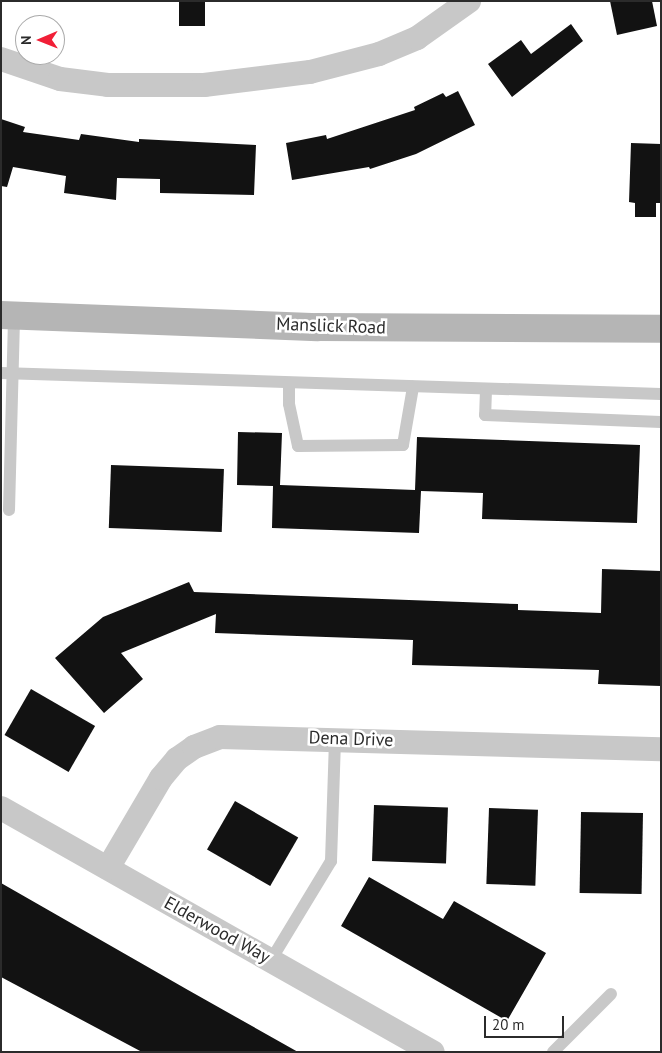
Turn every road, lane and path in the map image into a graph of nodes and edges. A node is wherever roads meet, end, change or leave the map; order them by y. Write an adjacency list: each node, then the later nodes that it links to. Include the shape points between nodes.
1 (469, 1): 2 (street, via 417,38 379,54 310,72 204,85 108,85 60,79)
2 (1, 59)
3 (8, 316): 4 (main road, Manslick Road, via 318,327); 5 (lane)
4 (661, 329)
5 (7, 374): 6 (lane); 11 (lane)
6 (289, 383): 7 (lane); 7 (lane, via 289,404 298,446 403,444)
7 (413, 387): 8 (lane)
8 (486, 390): 9 (lane); 10 (lane, via 485,415)
9 (661, 394)
10 (661, 422)
11 (9, 510)
12 (335, 739): 13 (street, Dena Drive); 15 (street, Dena Drive, via 220,737 194,747 177,759 161,778); 16 (lane, via 331,861)
13 (661, 749)
14 (1, 808): 15 (street, Elderwood Way)
15 (108, 868): 16 (street, Elderwood Way)
16 (271, 960): 18 (street, Elderwood Way)
17 (611, 994): 19 (lane)
18 (434, 1052)
19 (553, 1052)

